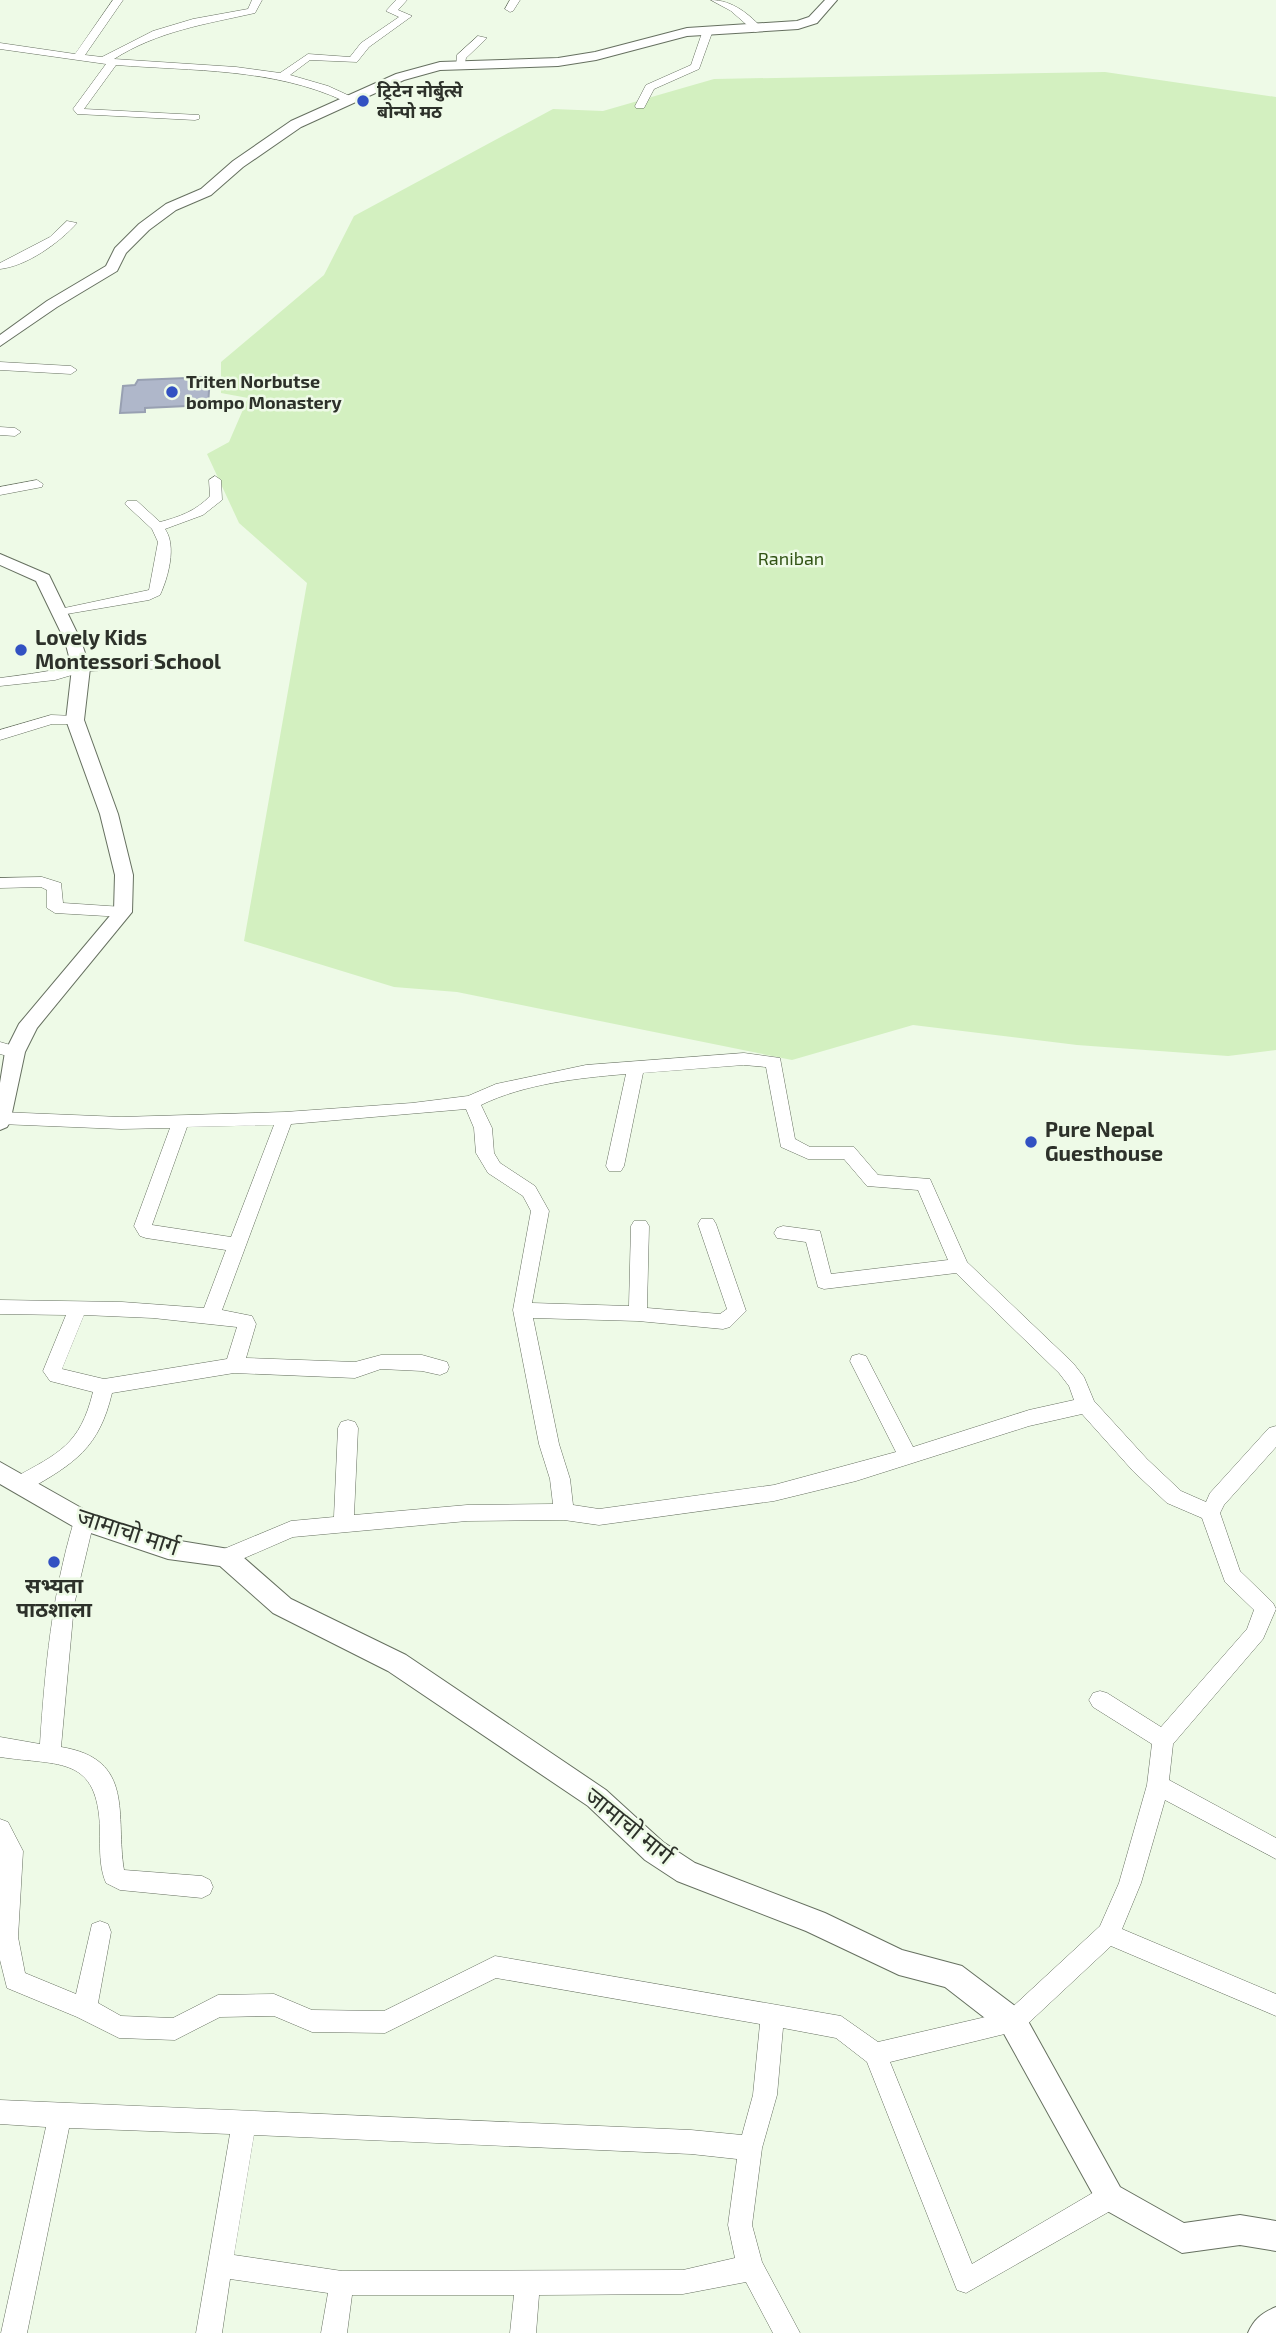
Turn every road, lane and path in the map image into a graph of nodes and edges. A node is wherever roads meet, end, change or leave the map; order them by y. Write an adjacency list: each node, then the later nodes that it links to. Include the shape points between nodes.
1 (118, 0): 10 (street)
2 (257, 0): 11 (street, via 252,11 171,26 125,46)
3 (402, 0): 13 (street, via 391,11 407,16 365,45 353,60 308,57)
4 (716, 0): 7 (street)
5 (831, 0): 7 (street, via 806,23)
6 (708, 30): 7 (street); 12 (street, via 671,34 558,62); 15 (street, via 695,67 650,87)
7 (759, 30)
8 (482, 38): 12 (street, via 461,57)
9 (0, 46): 10 (street)
10 (78, 57): 11 (street)
11 (108, 61): 13 (street); 16 (street, via 78,108 81,112)
12 (460, 65): 14 (street, via 412,72)
13 (283, 76): 14 (street)
14 (348, 99): 19 (street, via 296,124 206,192 171,207 120,251 112,268)
15 (640, 106)
16 (195, 117)
17 (71, 223): 18 (street, via 54,239)
18 (0, 266)
19 (0, 342)
20 (0, 366): 21 (street)
21 (71, 370)
22 (0, 431): 23 (street)
23 (15, 432)
24 (215, 480): 28 (street, via 217,497 210,505)
25 (37, 484): 26 (street)
26 (0, 491)
27 (132, 504): 28 (street)
28 (159, 527): 30 (street, via 167,550 155,592)
29 (0, 559): 30 (street, via 43,578)
30 (60, 613): 32 (street)
31 (187, 666): 32 (street)
32 (81, 668): 33 (street); 34 (street)
33 (0, 682)
34 (75, 720): 35 (street, via 51,719); 37 (street, via 124,875)
35 (0, 735)
36 (0, 883): 37 (street, via 43,882 55,887 55,908)
37 (123, 912): 38 (street)
38 (7, 1050): 42 (street, via 12,1076)
39 (635, 1069): 40 (street, via 586,1070 496,1090); 44 (street); 49 (street, via 744,1059 774,1062 787,1142 808,1153 848,1152 873,1181 924,1184)
40 (471, 1102): 41 (street); 52 (street, via 482,1128 485,1153 494,1168 528,1191 540,1211)
41 (285, 1118): 43 (street); 48 (street)
42 (1, 1119): 43 (street)
43 (181, 1121): 48 (street, via 143,1226 146,1231)
44 (615, 1166)
45 (707, 1224): 53 (street, via 737,1311 723,1322)
46 (640, 1226): 53 (street)
47 (783, 1233): 49 (street, via 814,1236 824,1282)
48 (238, 1245): 54 (street)
49 (960, 1266): 59 (street, via 1066,1368)
50 (0, 1307): 51 (street)
51 (78, 1307): 54 (street); 58 (street, via 52,1371 57,1377)
52 (522, 1310): 53 (street); 64 (street)
53 (638, 1314)
54 (211, 1315): 56 (street, via 247,1324)
55 (859, 1361): 62 (street)
56 (234, 1365): 57 (street, via 355,1370 381,1362); 58 (street)
57 (440, 1367)
58 (104, 1387): 63 (street, via 85,1441 56,1465)
59 (1086, 1405): 62 (street); 65 (street, via 1174,1497)
60 (348, 1428): 67 (street)
61 (1276, 1434): 65 (street, via 1217,1499)
62 (908, 1456): 64 (street, via 856,1474 774,1493 599,1517)
63 (6, 1477): 66 (street, जामाचो मार्ग)
64 (564, 1512): 67 (street, via 467,1513)
65 (1210, 1513): 70 (street, via 1232,1576 1265,1609 1256,1633)
66 (84, 1521): 68 (street, जामाचो मार्ग, via 168,1549); 72 (street, via 73,1553)
67 (344, 1524): 68 (street, via 291,1529)
68 (226, 1557): 82 (street, जामाचो मार्ग, via 282,1606 397,1663 586,1790 654,1851 686,1872 815,1922 899,1962 952,1975)
69 (1100, 1700): 70 (street)
70 (1163, 1740): 73 (street)
71 (0, 1747): 72 (street)
72 (50, 1753): 76 (street, via 82,1760 100,1777 110,1813 114,1877)
73 (1158, 1785): 75 (street); 78 (street, via 1130,1883)
74 (0, 1829): 80 (street, via 12,1851 7,1937 15,1980)
75 (1276, 1849)
76 (202, 1887)
77 (100, 1932): 80 (street)
78 (1108, 1934): 79 (street); 82 (street)
79 (1276, 2005)
80 (85, 2009): 81 (street, via 119,2027 175,2029 218,2006 274,2005 312,2021 385,2022 495,1967)
81 (774, 2014): 83 (street, via 841,2027); 87 (street, via 765,2095)
82 (1013, 2022): 83 (street); 88 (street, जामाचो मार्ग)
83 (875, 2054): 88 (street, via 966,2281)
84 (0, 2112): 85 (street)
85 (60, 2116): 86 (street); 95 (street)
86 (244, 2123): 87 (street); 90 (street)
87 (750, 2148): 91 (street, via 740,2225)
88 (1110, 2197): 89 (street, via 1182,2238 1240,2230)
89 (1276, 2236)
90 (220, 2265): 92 (street); 96 (street)
91 (752, 2269): 93 (street, via 683,2282); 99 (street)
92 (342, 2283): 93 (street); 97 (street)
93 (527, 2283): 98 (street)
94 (1276, 2322): 100 (street)
95 (14, 2333)
96 (209, 2333)
97 (334, 2333)
98 (523, 2333)
99 (787, 2333)
100 (1263, 2333)

